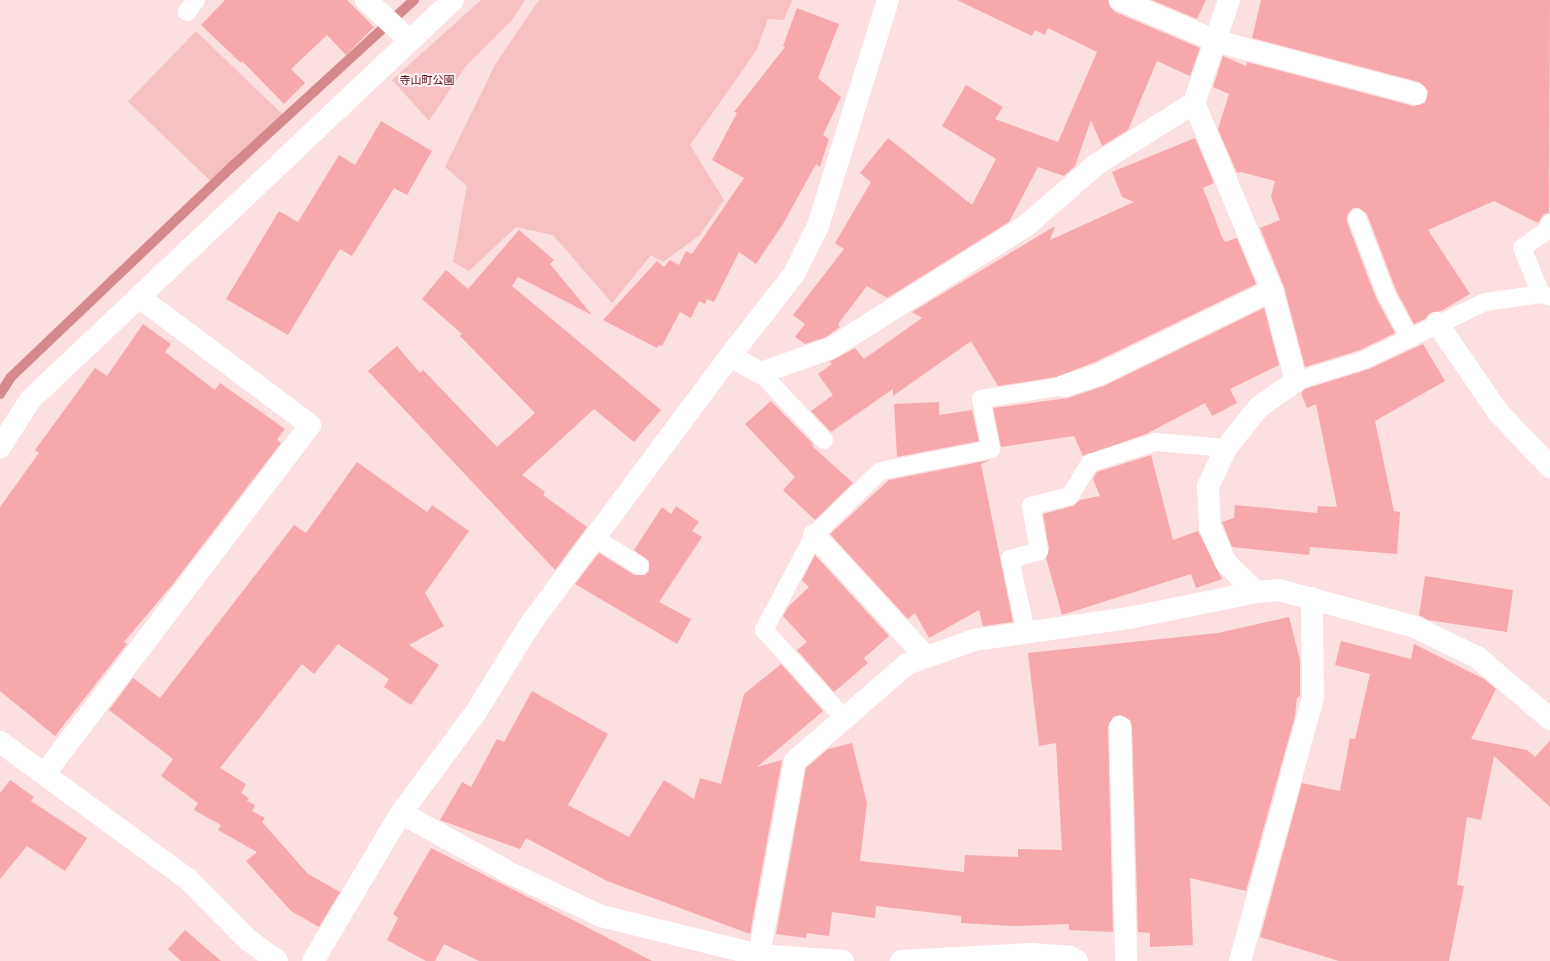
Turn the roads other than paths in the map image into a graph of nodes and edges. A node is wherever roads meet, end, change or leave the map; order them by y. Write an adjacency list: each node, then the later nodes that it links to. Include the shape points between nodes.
1 (366, 0): 6 (street)
2 (453, 0): 6 (street)
3 (888, 0): 17 (street, via 818,226 794,274)
4 (1120, 0): 7 (street)
5 (1230, 0): 7 (street)
6 (409, 40): 14 (street)
7 (1216, 41): 8 (street); 9 (street)
8 (1416, 94)
9 (1194, 102): 12 (street); 18 (street, via 1097,164 1027,225 831,348)
10 (1357, 218): 16 (lane, via 1386,294)
11 (1550, 223): 13 (lane, via 1546,231 1522,248)
12 (1272, 290): 19 (street); 20 (street, via 1100,374)
13 (1545, 296): 15 (lane, via 1485,302)
14 (140, 298): 22 (street, via 30,400); 36 (street, via 310,425)
15 (1437, 323): 16 (lane); 24 (street, via 1498,412)
16 (1409, 337): 19 (lane, via 1364,360)
17 (730, 356): 18 (street); 26 (street)
18 (761, 373): 21 (lane)
19 (1296, 381): 23 (street, via 1259,407)
20 (1064, 386): 25 (lane, via 981,399 991,449 880,471)
21 (824, 440)
22 (0, 447)
23 (1226, 448): 28 (street, via 1208,486 1210,527 1226,563); 30 (lane, via 1156,442 1090,463 1070,496 1031,506 1039,551 1010,559)
24 (1550, 467)
25 (814, 535): 31 (street); 32 (lane, via 764,630)
26 (593, 537): 27 (lane); 37 (street, via 531,623 476,712)
27 (640, 566)
28 (1256, 592): 29 (street, via 1279,590); 30 (street, via 1129,618)
29 (1312, 598): 33 (street, via 1414,627 1477,657); 46 (street, via 1313,698)
30 (1026, 632): 31 (street, via 974,640)
31 (926, 657): 32 (street, via 907,664)
32 (842, 717): 39 (street, via 795,761)
33 (1550, 719)
34 (1120, 727): 45 (street)
35 (0, 742): 36 (street)
36 (45, 774): 40 (street, via 188,879 247,939)
37 (401, 813): 38 (street, via 514,875 601,916); 41 (street)
38 (711, 952): 39 (street)
39 (759, 955): 42 (street)
40 (277, 961)
41 (313, 961)
42 (843, 961)
43 (901, 961): 44 (street, via 1031,954 1070,957)
44 (1077, 961)
45 (1126, 961)
46 (1240, 961)

